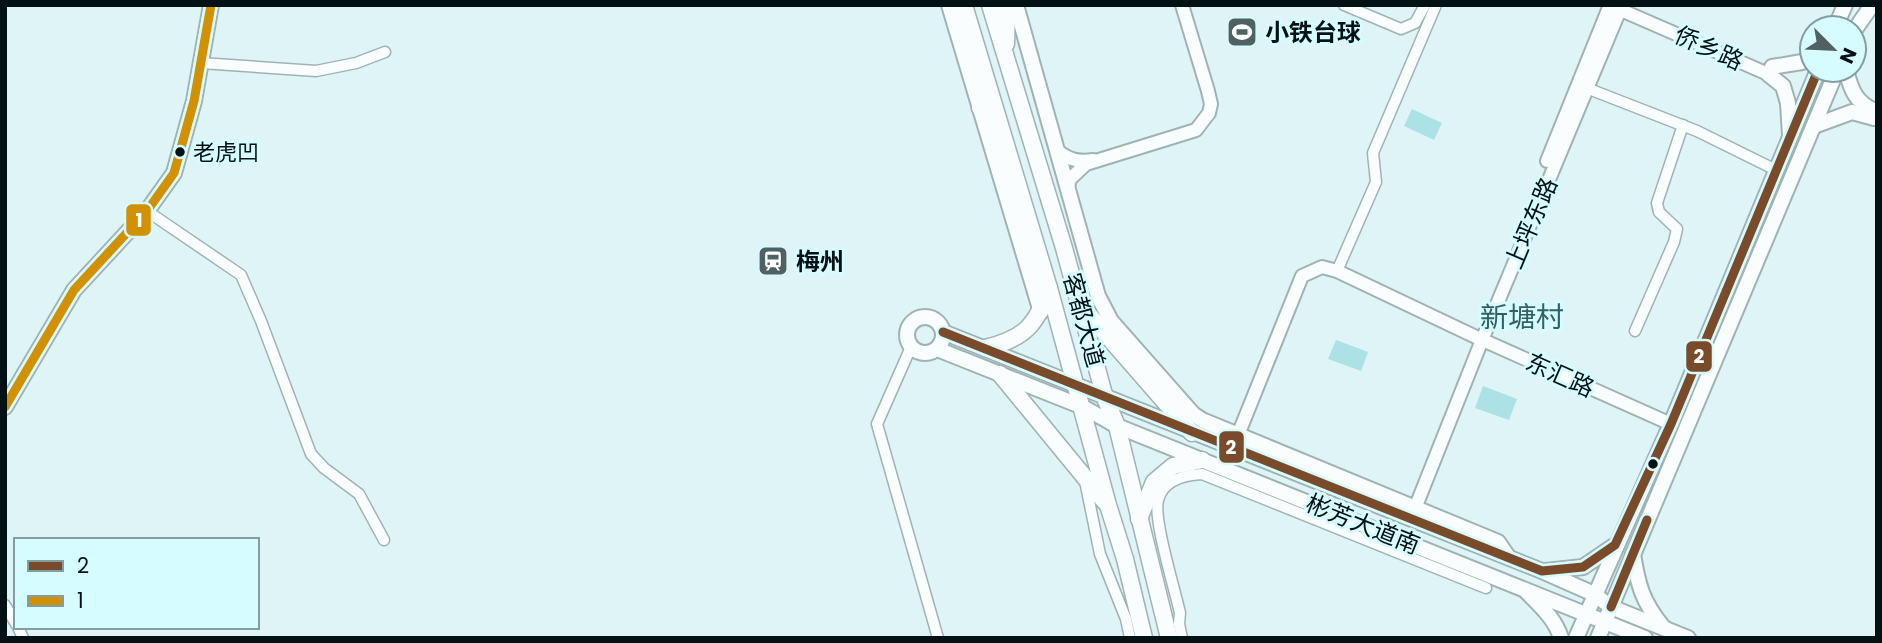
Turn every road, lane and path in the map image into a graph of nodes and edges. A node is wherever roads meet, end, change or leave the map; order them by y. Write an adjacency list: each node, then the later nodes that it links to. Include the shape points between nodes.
1 (211, 5): 14 (main road)
2 (949, 5): 21 (main road)
3 (964, 5): 27 (highway, 客都大道)
4 (990, 5): 13 (highway, 客都大道)
5 (1007, 5): 13 (highway)
6 (1016, 5): 26 (main road)
7 (1182, 5): 28 (street, via 1208,91 1209,113 1195,130)
8 (1344, 5): 9 (street, via 1401,29 1415,23)
9 (1425, 5)
10 (1436, 5): 34 (street, via 1373,153 1376,183)
11 (1618, 6): 16 (street, 侨乡路); 40 (street, 上坪东路)
12 (385, 52): 14 (street, via 356,64 316,71)
13 (1006, 61): 32 (highway, 客都大道)
14 (201, 63): 31 (main road, via 174,173)
15 (1798, 63): 16 (main road)
16 (1770, 71): 25 (main road, via 1783,86)
17 (1812, 84): 25 (main road)
18 (1831, 84): 24 (main road)
19 (1850, 84): 22 (main road, via 1862,105)
20 (1589, 89): 23 (street)
21 (980, 107): 27 (highway); 37 (main road)
22 (1876, 116): 24 (main road, via 1853,112)
23 (1684, 125): 29 (street); 38 (street, via 1657,203 1659,212 1677,229 1674,242)
24 (1814, 126): 60 (main road)
25 (1790, 136): 29 (main road)
26 (1058, 151): 28 (street, via 1077,161); 30 (main road)
27 (1008, 153): 33 (highway, 客都大道)
28 (1103, 158): 30 (street, via 1076,171)
29 (1776, 170): 49 (main road)
30 (1069, 187): 52 (main road, via 1098,296 1111,321 1193,414)
31 (147, 211): 47 (main road, via 74,290); 58 (street, via 241,275 311,454 359,494)
32 (1064, 248): 33 (highway); 36 (highway, 客都大道)
33 (1038, 256): 35 (highway, 客都大道)
34 (1337, 271): 40 (street, 东汇路); 52 (street, via 1322,267 1302,276)
35 (1049, 288): 37 (highway); 45 (highway, 客都大道)
36 (1080, 305): 46 (highway, 客都大道); 51 (highway)
37 (1041, 312): 42 (highway, via 1015,338)
38 (1635, 331)
39 (943, 332): 41 (main road, via 935,320 917,319 907,334); 42 (main road, 彬芳大道南); 43 (main road)
40 (1479, 339): 49 (street, 东汇路); 56 (street, 上坪东路)
41 (911, 347): 43 (main road, via 924,353); 72 (street, via 877,424)
42 (985, 348): 45 (main road, 彬芳大道南)
43 (937, 349): 44 (main road, 彬芳大道南)
44 (1000, 374): 48 (main road, 彬芳大道南); 54 (highway)
45 (1077, 386): 46 (main road, 彬芳大道南); 48 (highway, 客都大道)
46 (1105, 398): 50 (highway, 客都大道); 51 (main road, 彬芳大道南)
47 (5, 407)
48 (1083, 407): 50 (main road, 彬芳大道南); 55 (highway, 客都大道)
49 (1671, 424): 59 (main road)
50 (1117, 426): 53 (main road, 彬芳大道南); 57 (highway, 客都大道)
51 (1192, 433): 56 (main road, 彬芳大道南)
52 (1238, 435): 56 (main road)
53 (1202, 460): 57 (highway, via 1173,466 1154,482); 64 (main road, 彬芳大道南)
54 (1084, 477): 55 (highway); 73 (street, via 1100,554)
55 (1108, 505): 62 (highway, 客都大道)
56 (1410, 512): 63 (main road, 彬芳大道南)
57 (1139, 519): 61 (highway, 客都大道)
58 (384, 540)
59 (1615, 544): 63 (main road, via 1583,567); 66 (main road)
60 (1633, 553): 69 (main road); 71 (main road, via 1638,586)
61 (1148, 554): 62 (highway); 75 (highway, 客都大道)
62 (1125, 559): 74 (highway, 客都大道)
63 (1542, 571): 66 (main road, 彬芳大道南)
64 (1523, 588): 68 (main road, 彬芳大道南); 77 (main road, via 1549,614)
65 (1486, 589): 76 (street, via 1202,474 1184,475 1166,486 1158,499 1157,516)
66 (1594, 594): 68 (main road); 69 (main road, 彬芳大道南)
67 (5, 605): 70 (street)
68 (1586, 613): 69 (main road, 彬芳大道南); 78 (main road)
69 (1608, 614): 71 (main road, 彬芳大道南); 79 (main road); 80 (main road, 彬芳大道南)
70 (14, 621)
71 (1664, 628): 81 (main road, 彬芳大道南)
72 (938, 638)
73 (1130, 638)
74 (1144, 638)
75 (1169, 638)
76 (1182, 638)
77 (1561, 638)
78 (1576, 638)
79 (1598, 638)
80 (1645, 638)
81 (1688, 638)

